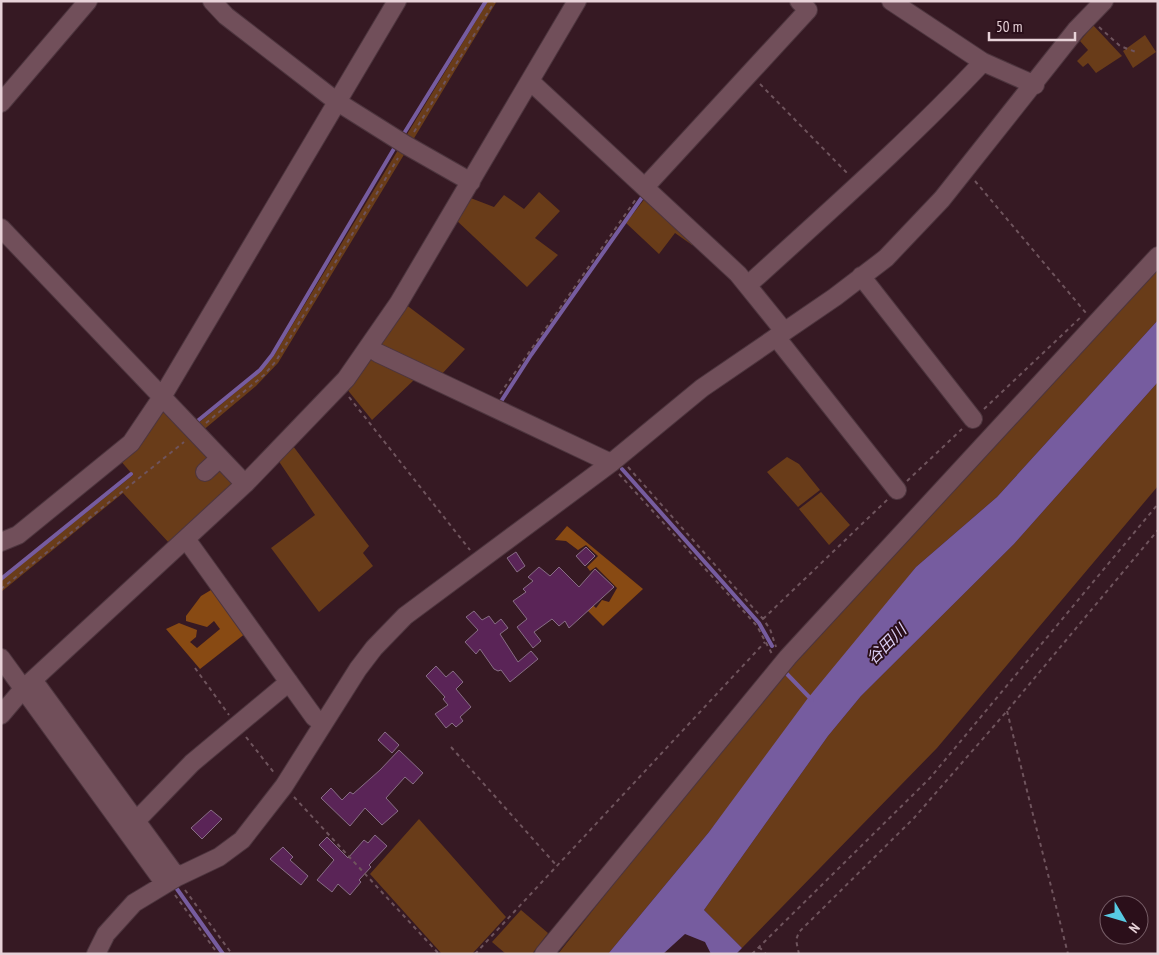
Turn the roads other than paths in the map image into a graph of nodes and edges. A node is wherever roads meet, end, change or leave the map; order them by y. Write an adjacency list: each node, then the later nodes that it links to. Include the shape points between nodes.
1 (88, 1): 12 (street)
2 (212, 1): 11 (street, via 226,16)
3 (397, 1): 11 (street)
4 (576, 1): 9 (street)
5 (1104, 1): 10 (street, via 1076,30)
6 (893, 2): 8 (street)
7 (803, 6): 14 (street, via 749,73)
8 (983, 62): 10 (street); 18 (street, via 858,185)
9 (530, 81): 13 (street); 14 (street)
10 (1035, 85): 17 (street, via 942,199 886,258)
11 (336, 101): 13 (street); 21 (street)
12 (1, 103)
13 (471, 182): 20 (street)
14 (645, 187): 18 (street)
15 (1, 228): 21 (street)
16 (1158, 256): 38 (street, via 788,657)
17 (862, 276): 19 (street); 22 (street)
18 (748, 285): 19 (street)
19 (780, 334): 24 (street, via 702,388); 27 (street)
20 (369, 347): 24 (street); 26 (street, via 340,385)
21 (162, 397): 23 (street); 29 (street, via 131,443 18,535)
22 (973, 419)
23 (220, 458): 25 (street); 26 (street)
24 (617, 465): 34 (street, via 478,561 393,628 358,669)
25 (205, 472)
26 (245, 484): 28 (street)
27 (897, 490)
28 (186, 538): 31 (street); 32 (street)
29 (1, 542)
30 (1, 658): 32 (street)
31 (289, 682): 34 (street, via 314,717); 35 (street, via 192,763)
32 (28, 685): 33 (street); 35 (street); 36 (street)
33 (1, 715)
34 (323, 724): 36 (street, via 284,786 242,840)
35 (136, 821): 36 (street)
36 (173, 884): 37 (street, via 134,903 106,934)
37 (96, 954)
38 (544, 954)

